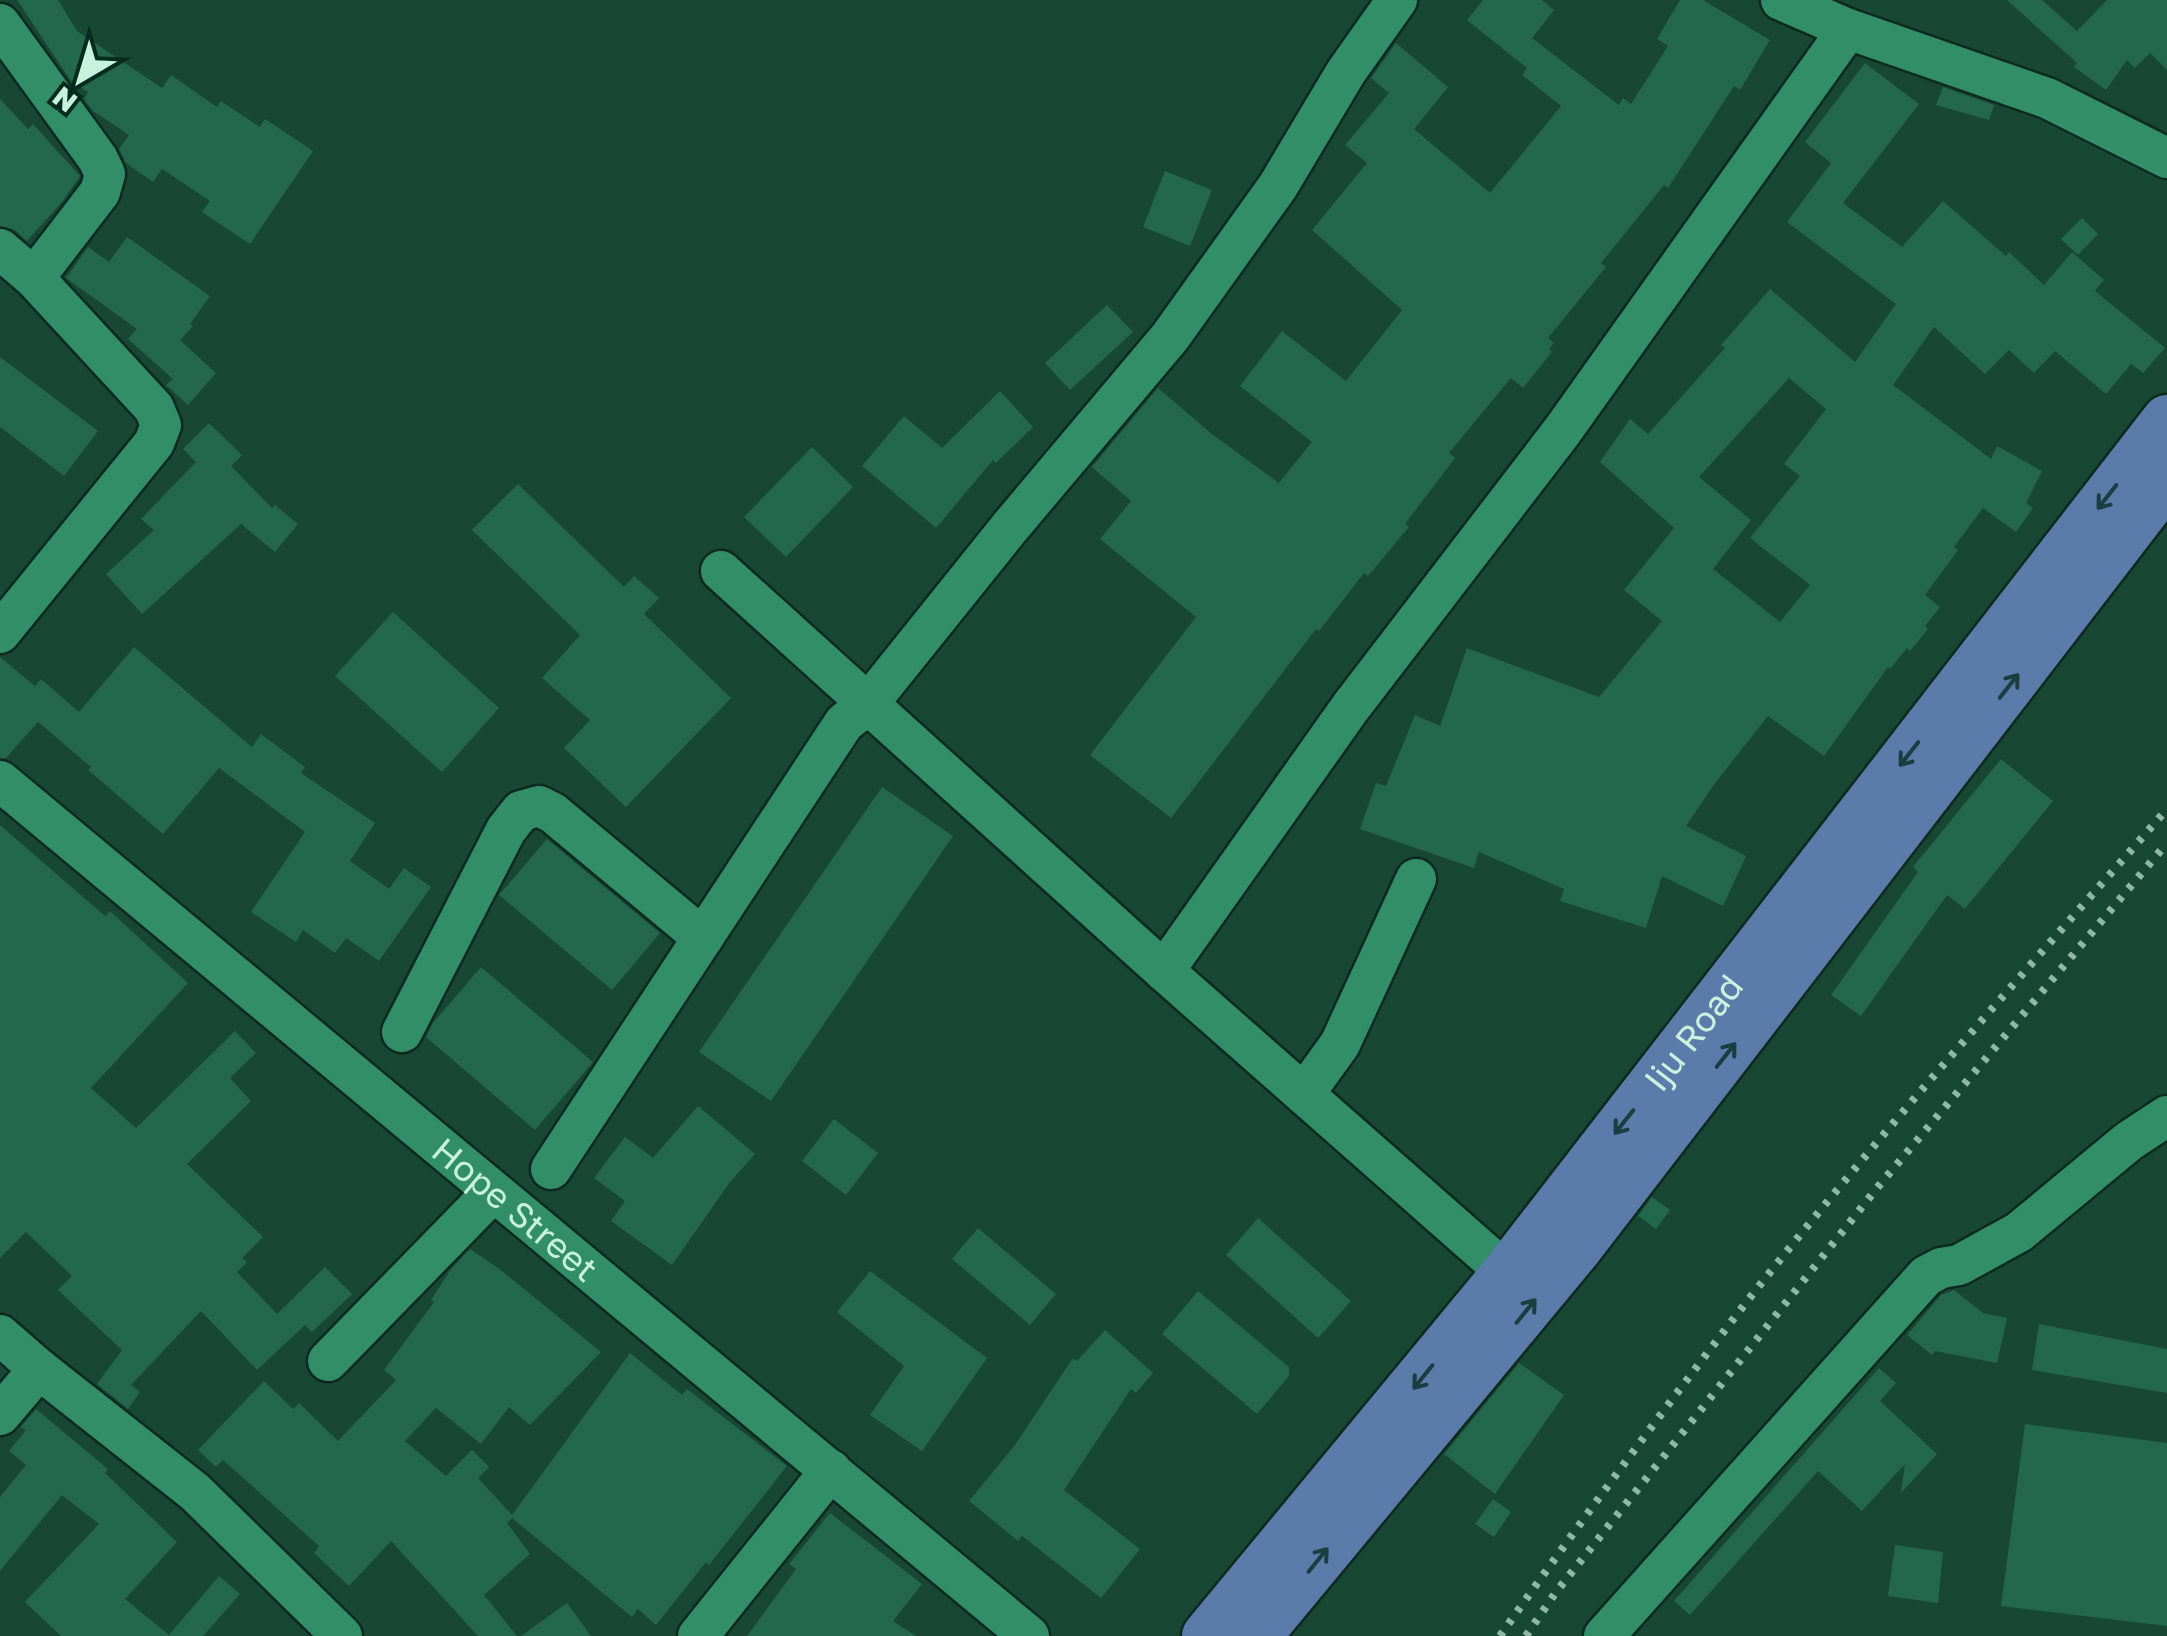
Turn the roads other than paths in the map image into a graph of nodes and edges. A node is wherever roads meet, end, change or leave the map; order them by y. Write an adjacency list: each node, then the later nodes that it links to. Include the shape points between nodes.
1 (1398, 0): 12 (street, via 1170,338)
2 (1782, 0): 4 (street)
3 (0, 24): 7 (street, via 105,174 100,192)
4 (1848, 29): 5 (street, via 2046,98); 16 (street)
5 (2167, 158)
6 (0, 249): 7 (street)
7 (34, 278): 11 (street, via 154,408 161,425 154,443)
8 (2167, 420): 22 (main road, Iju Road, one-way to 22)
9 (2167, 480): 32 (main road, Iju Road, one-way to 9, via 1577,1248)
10 (721, 571): 12 (street)
11 (0, 633)
12 (868, 704): 15 (street, via 844,723); 16 (street)
13 (0, 780): 21 (street, Hope Street)
14 (1416, 879): 18 (street, via 1340,1044)
15 (703, 938): 17 (street, via 553,813 539,806 520,811); 20 (street)
16 (1164, 972): 18 (street)
17 (402, 1032)
18 (1304, 1094): 22 (street)
19 (2167, 1116): 33 (street, via 2020,1232 1926,1276)
20 (552, 1169)
21 (493, 1192): 24 (street); 27 (street, Hope Street)
22 (1507, 1273): 31 (main road, Iju Road, one-way to 31)
23 (0, 1334): 25 (street)
24 (328, 1361)
25 (39, 1370): 26 (street); 28 (street, via 195,1492)
26 (0, 1415)
27 (831, 1470): 29 (street); 30 (street, Hope Street)
28 (342, 1636)
29 (698, 1636)
30 (1029, 1636)
31 (1207, 1636)
32 (1256, 1636)
33 (1604, 1636)

